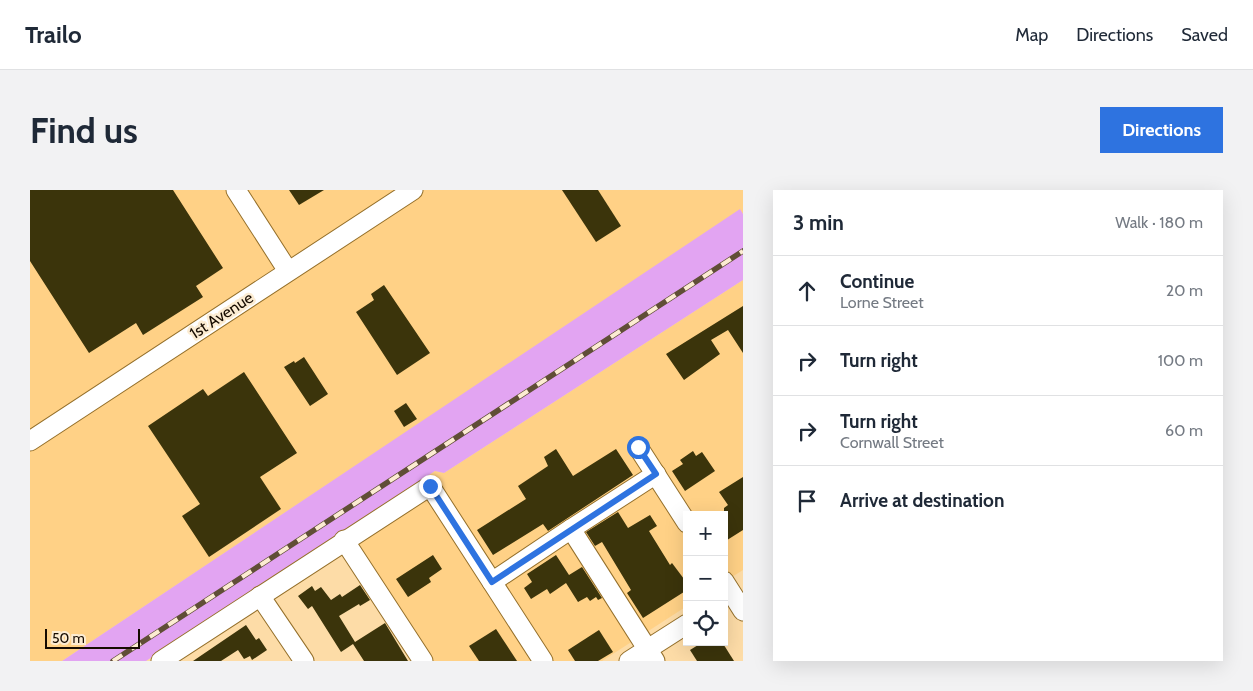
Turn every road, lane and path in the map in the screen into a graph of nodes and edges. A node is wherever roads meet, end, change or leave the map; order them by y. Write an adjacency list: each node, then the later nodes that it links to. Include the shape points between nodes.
1 (236, 190): 3 (street)
2 (413, 190): 3 (street, 1st Avenue)
3 (288, 271): 4 (street, 1st Avenue)
4 (30, 440)
5 (638, 447): 6 (street)
6 (656, 474): 7 (street); 8 (street)
7 (683, 517)
8 (571, 529): 10 (street); 16 (street)
9 (344, 540): 10 (street, via 430,486); 12 (street); 19 (street)
10 (492, 582): 20 (street)
11 (731, 590): 13 (street)
12 (260, 596): 15 (street); 18 (street)
13 (743, 611)
14 (683, 628): 16 (street)
15 (182, 655): 17 (street)
16 (652, 655): 21 (street)
17 (160, 661)
18 (304, 661)
19 (423, 661)
20 (543, 661)
21 (629, 661)

